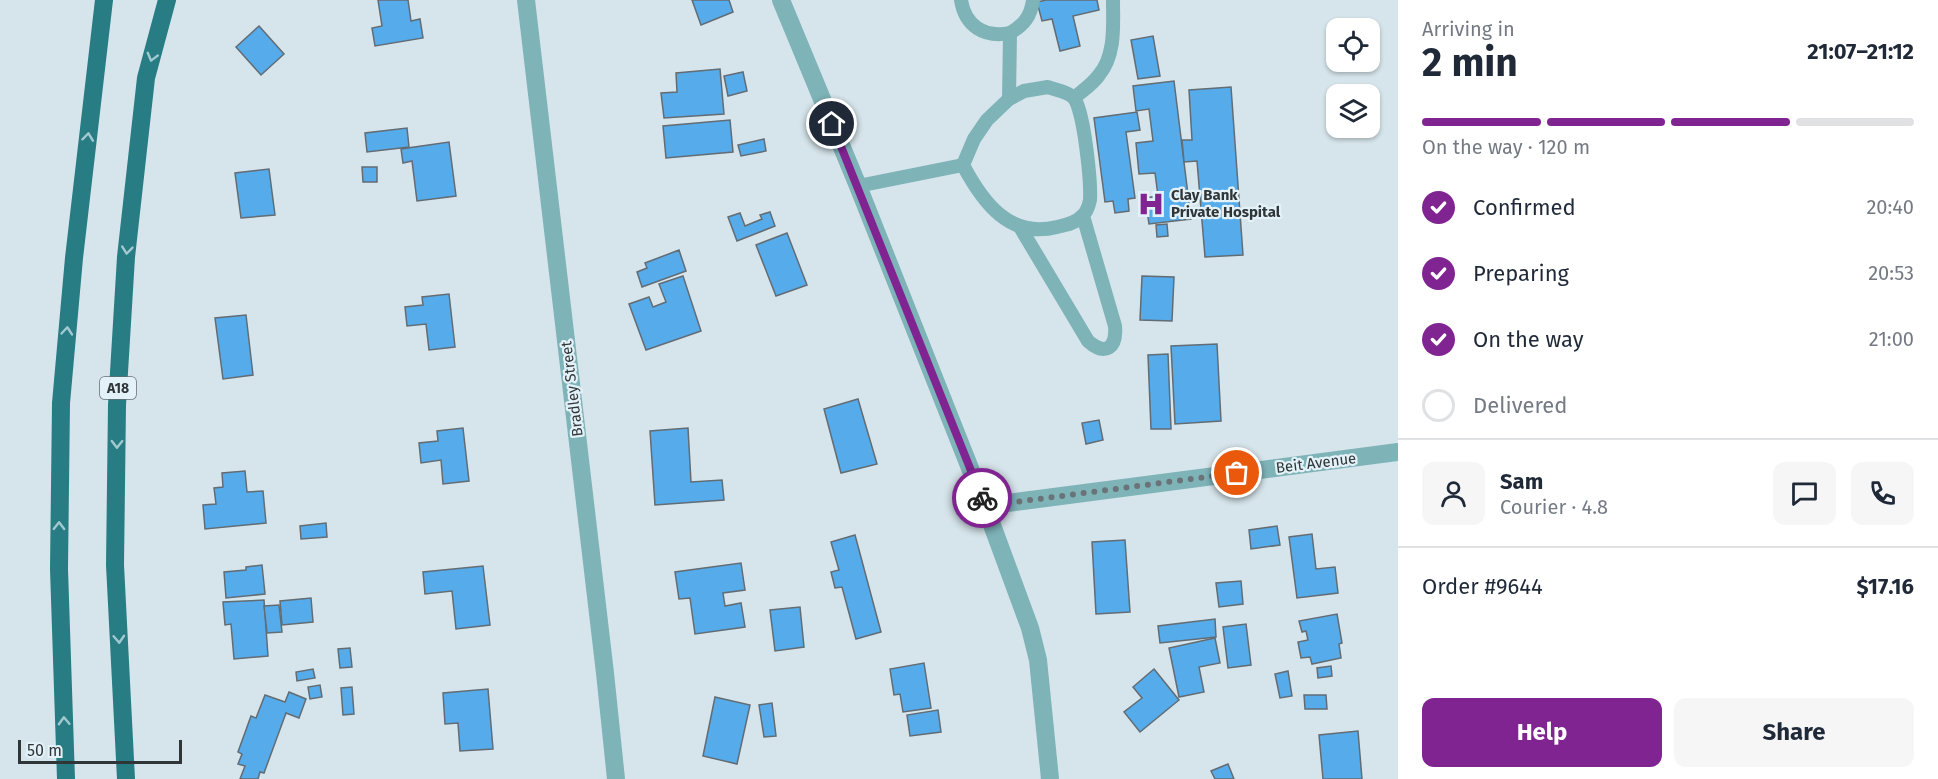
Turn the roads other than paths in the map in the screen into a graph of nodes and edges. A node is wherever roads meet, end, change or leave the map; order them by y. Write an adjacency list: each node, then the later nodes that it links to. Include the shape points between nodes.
1 (104, 0): 17 (highway, one-way to 1, via 59,569 61,403)
2 (167, 0): 18 (highway, A18, one-way to 18, via 146,78 126,257 117,405 115,566)
3 (526, 0): 19 (street, Bradley Street)
4 (781, 0): 12 (street)
5 (961, 0): 8 (lane, via 963,12 977,29 987,34)
6 (1033, 0): 8 (lane, via 1027,19)
7 (1113, 0): 9 (lane, via 1106,66)
8 (1010, 33): 10 (lane)
9 (1074, 98): 10 (lane, via 1047,87 1024,91); 13 (lane, via 1081,112 1090,188 1090,203)
10 (1009, 99): 11 (lane, via 987,120)
11 (963, 165): 12 (lane); 14 (lane, via 996,213)
12 (858, 186): 16 (street)
13 (1083, 216): 14 (lane, via 1071,224 1050,229); 14 (lane, via 1116,334 1108,348 1095,347 1088,341)
14 (1020, 227)
15 (1398, 452): 16 (street, Beit Avenue)
16 (985, 506): 20 (street, via 1038,660)
17 (66, 779)
18 (126, 779)
19 (616, 779)
20 (1050, 779)

